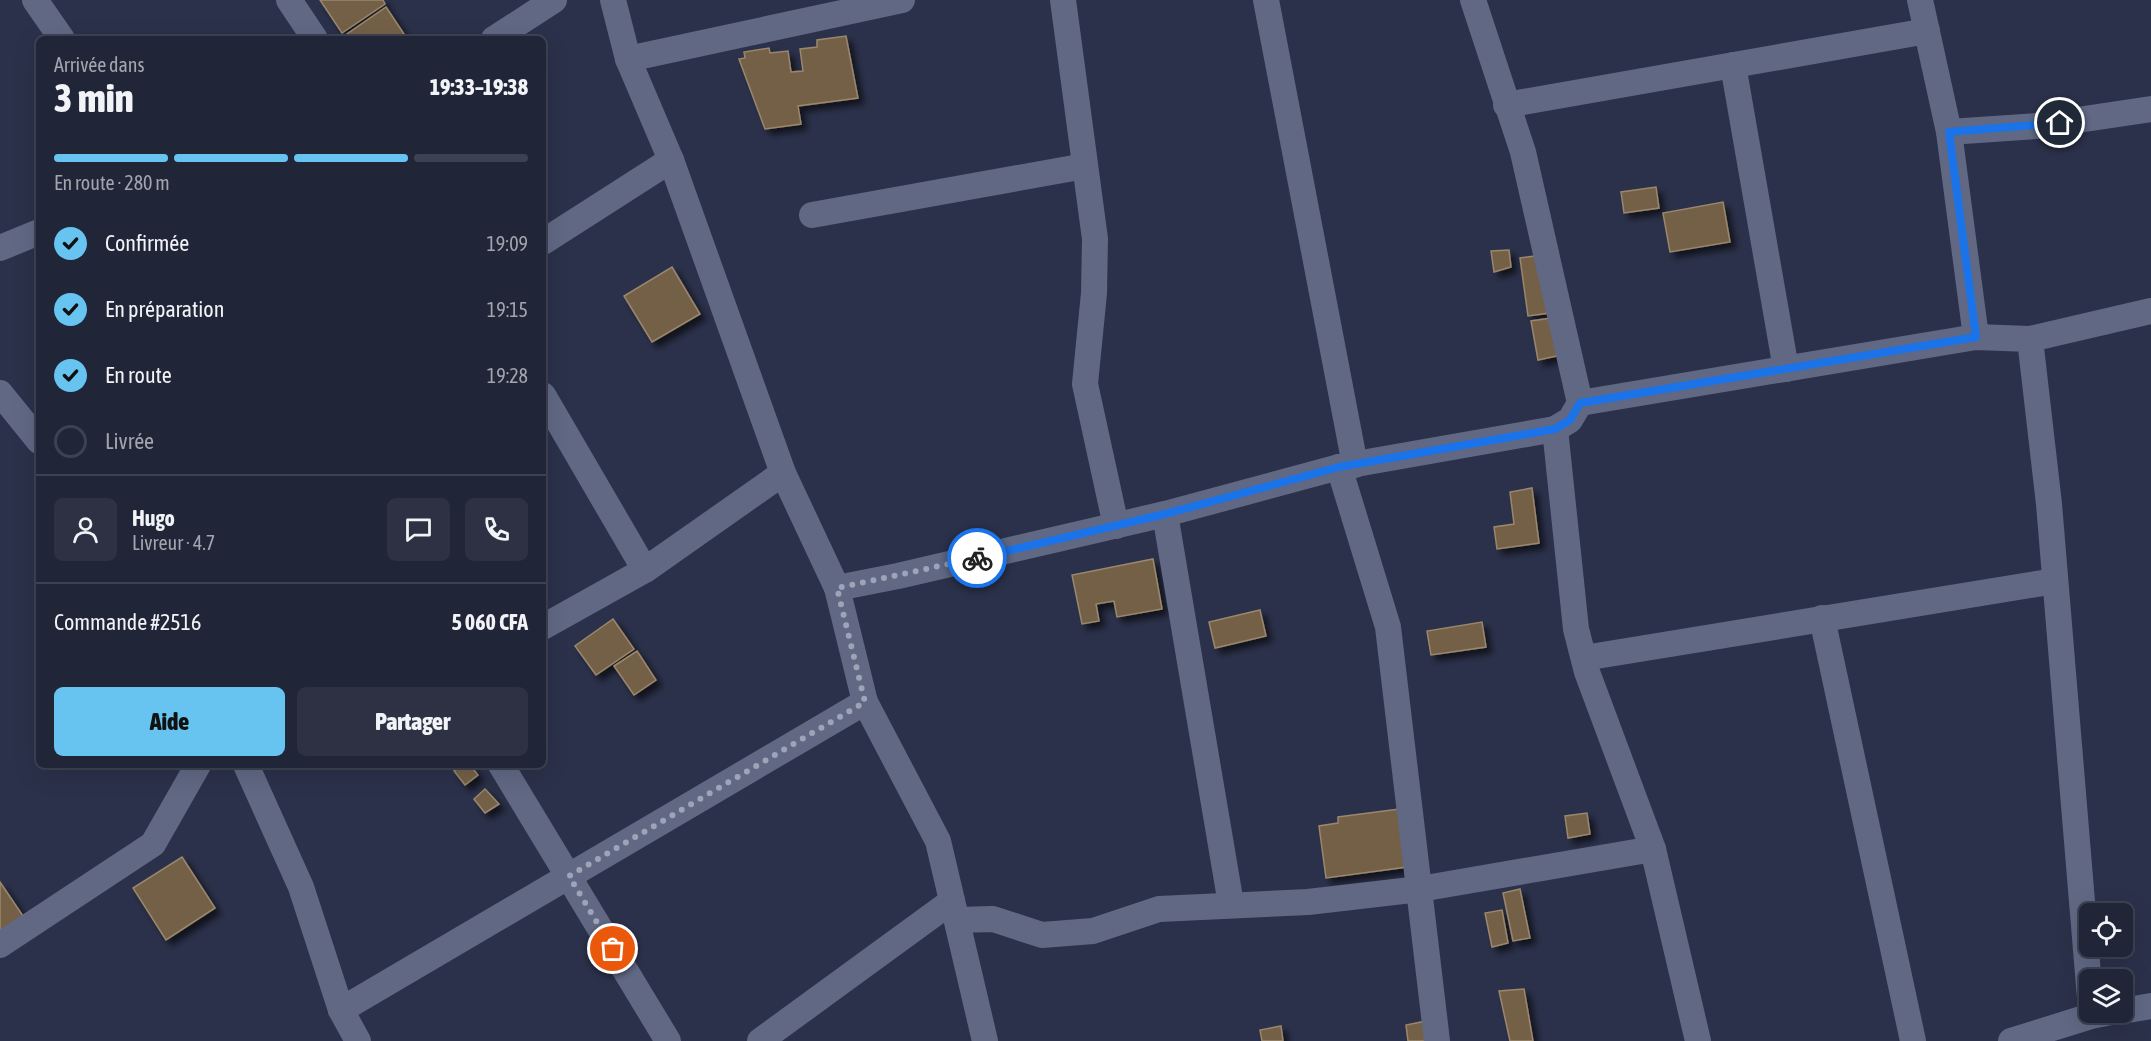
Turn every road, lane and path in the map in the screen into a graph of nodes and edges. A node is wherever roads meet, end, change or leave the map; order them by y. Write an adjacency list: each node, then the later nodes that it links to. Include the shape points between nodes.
1 (35, 0): 11 (street)
2 (289, 0): 12 (street)
3 (554, 0): 13 (street)
4 (613, 0): 14 (street)
5 (903, 0): 14 (street)
6 (1063, 0): 20 (street)
7 (1266, 0): 34 (street)
8 (1473, 0): 16 (street)
9 (1920, 0): 10 (street)
10 (1927, 31): 15 (street); 18 (street)
11 (61, 36)
12 (313, 36)
13 (499, 36)
14 (628, 59): 19 (street)
15 (1733, 65): 16 (street); 28 (street)
16 (1506, 105): 31 (street, via 1523,152)
17 (2151, 110): 18 (street, via 2037,126)
18 (1949, 132): 26 (street)
19 (671, 160): 23 (street); 35 (street)
20 (1085, 166): 21 (street); 37 (street, via 1095,239 1085,384)
21 (812, 215)
22 (36, 233): 24 (street)
23 (546, 240)
24 (0, 248)
25 (2151, 311): 27 (street)
26 (1976, 337): 27 (street); 28 (street)
27 (2030, 339): 39 (street)
28 (1786, 369): 31 (street)
29 (0, 393): 33 (street)
30 (546, 400): 38 (street)
31 (1580, 403): 32 (street, via 1570,420)
32 (1555, 429): 34 (street); 43 (street, via 1576,629)
33 (36, 437)
34 (1347, 466): 36 (street); 50 (street, via 1388,627)
35 (783, 473): 38 (street); 40 (street)
36 (1165, 514): 37 (street); 51 (street)
37 (1116, 526): 40 (street)
38 (645, 570): 42 (street)
39 (2055, 581): 41 (street); 54 (street)
40 (837, 588): 44 (street)
41 (1822, 618): 43 (street); 65 (street)
42 (546, 625)
43 (1584, 658): 48 (street)
44 (865, 702): 49 (street); 52 (street, via 938,841)
45 (196, 768): 53 (street, via 153,844)
46 (247, 768): 57 (street, via 301,887)
47 (503, 768): 49 (street)
48 (1653, 849): 50 (street); 64 (street)
49 (569, 876): 57 (street); 60 (street)
50 (1420, 889): 51 (street, via 1308,902); 63 (street)
51 (1231, 904): 52 (street, via 1159,909 1093,931 1042,935)
52 (954, 910): 61 (street); 62 (street)
53 (0, 945)
54 (2092, 969)
55 (2151, 1006): 56 (street)
56 (2133, 1009)
57 (341, 1010): 59 (street)
58 (2079, 1016): 66 (street)
59 (358, 1041)
60 (668, 1041)
61 (760, 1041)
62 (985, 1041)
63 (1437, 1041)
64 (1698, 1041)
65 (1913, 1041)
66 (2011, 1041)

